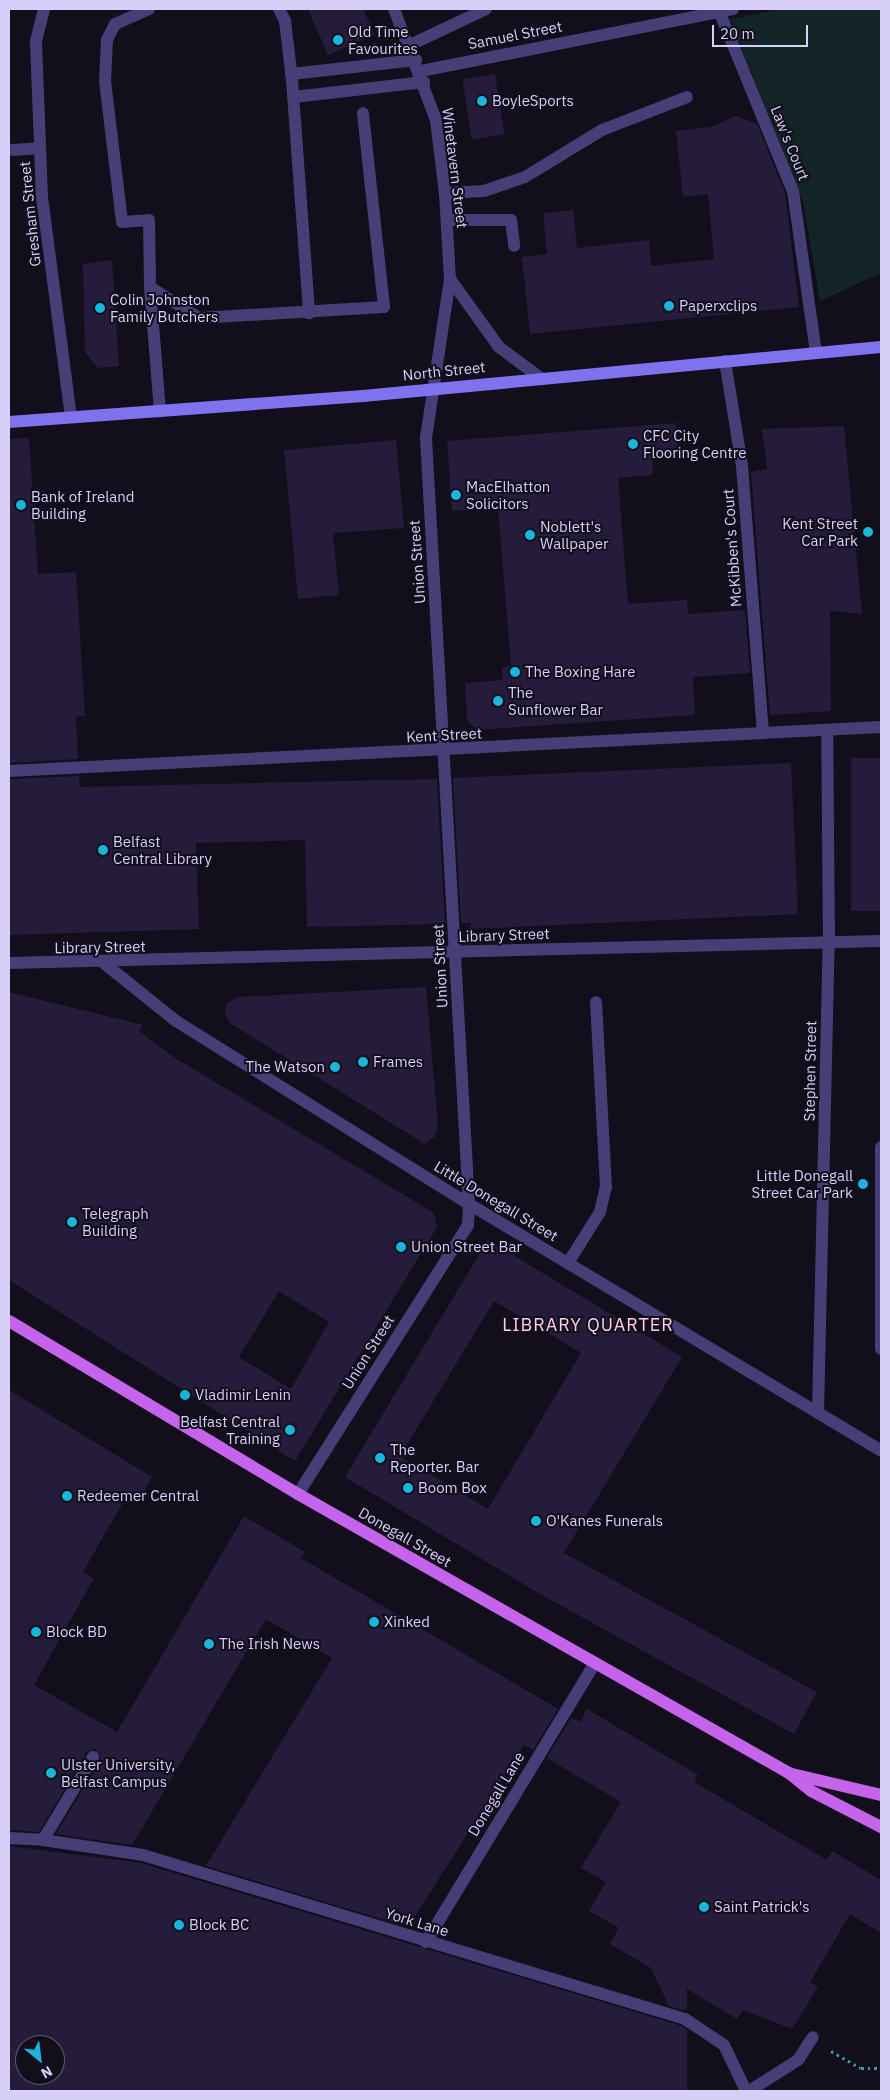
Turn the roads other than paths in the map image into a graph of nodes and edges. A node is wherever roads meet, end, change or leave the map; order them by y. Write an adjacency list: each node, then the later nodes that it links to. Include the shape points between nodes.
1 (44, 9): 14 (street, Gresham Street, via 36,42)
2 (149, 9): 20 (street, via 115,24 106,40 105,81 122,222 149,220)
3 (279, 9): 10 (street, via 285,21)
4 (394, 9): 8 (street, Winetavern Street)
5 (486, 9): 8 (street)
6 (733, 9): 7 (street, Samuel Street)
7 (719, 12): 9 (street, Samuel Street); 23 (street, Law's Court, via 793,191)
8 (410, 45): 9 (street, Winetavern Street)
9 (420, 71): 10 (street); 11 (street); 16 (street, Winetavern Street, via 436,120)
10 (291, 74): 11 (street)
11 (294, 97): 21 (street)
12 (687, 97): 16 (street, via 602,130 524,177 484,191)
13 (363, 113): 21 (street, via 384,307)
14 (40, 148): 15 (street); 28 (street, Gresham Street)
15 (13, 150)
16 (445, 192): 17 (street, Winetavern Street)
17 (446, 220): 18 (street, via 511,220); 19 (street, Winetavern Street)
18 (514, 246)
19 (450, 279): 25 (street, via 498,347); 26 (street, Winetavern Street)
20 (150, 286): 21 (street, via 199,318); 27 (street)
21 (309, 313)
22 (881, 348): 23 (main road, North Street)
23 (816, 352): 24 (main road, North Street)
24 (725, 362): 25 (main road, North Street); 32 (street, McKibben's Court, via 742,466)
25 (542, 379): 26 (main road, North Street)
26 (433, 389): 27 (main road, North Street); 33 (street, Union Street, via 426,438)
27 (160, 412): 28 (main road, North Street)
28 (71, 417): 29 (main road, North Street)
29 (9, 422)
30 (881, 727): 31 (street, Kent Street)
31 (827, 730): 32 (street, Kent Street); 36 (street, Stephen Street)
32 (763, 733): 33 (street, Kent Street)
33 (445, 751): 34 (street, Kent Street); 37 (street, Union Street)
34 (9, 771)
35 (881, 941): 36 (street, Library Street)
36 (829, 942): 37 (street, Library Street); 46 (street, Stephen Street)
37 (456, 952): 39 (street, Library Street); 42 (street, Union Street)
38 (9, 963): 39 (street, Library Street)
39 (105, 964): 42 (street, Little Donegall Street, via 176,1021)
40 (596, 1002): 43 (street, via 606,1187 600,1212)
41 (881, 1147): 45 (street)
42 (469, 1204): 43 (street, Little Donegall Street); 48 (street, Union Street, via 468,1225)
43 (568, 1264): 46 (street, Little Donegall Street)
44 (9, 1321): 48 (main road, Donegall Street)
45 (881, 1350)
46 (818, 1413): 47 (street, Little Donegall Street)
47 (881, 1451)
48 (298, 1494): 49 (main road, Donegall Street)
49 (594, 1663): 51 (main road, Donegall Street); 56 (street, Donegall Lane)
50 (93, 1756): 55 (street)
51 (789, 1773): 52 (main road, Donegall Street); 53 (main road, Donegall Street, via 811,1792)
52 (881, 1795)
53 (881, 1827)
54 (9, 1838): 55 (street, York Lane)
55 (43, 1840): 56 (street, York Lane, via 143,1855)
56 (426, 1942): 58 (street, York Lane, via 685,2019 724,2045)
57 (812, 2038): 58 (street, via 798,2060)
58 (748, 2091)

